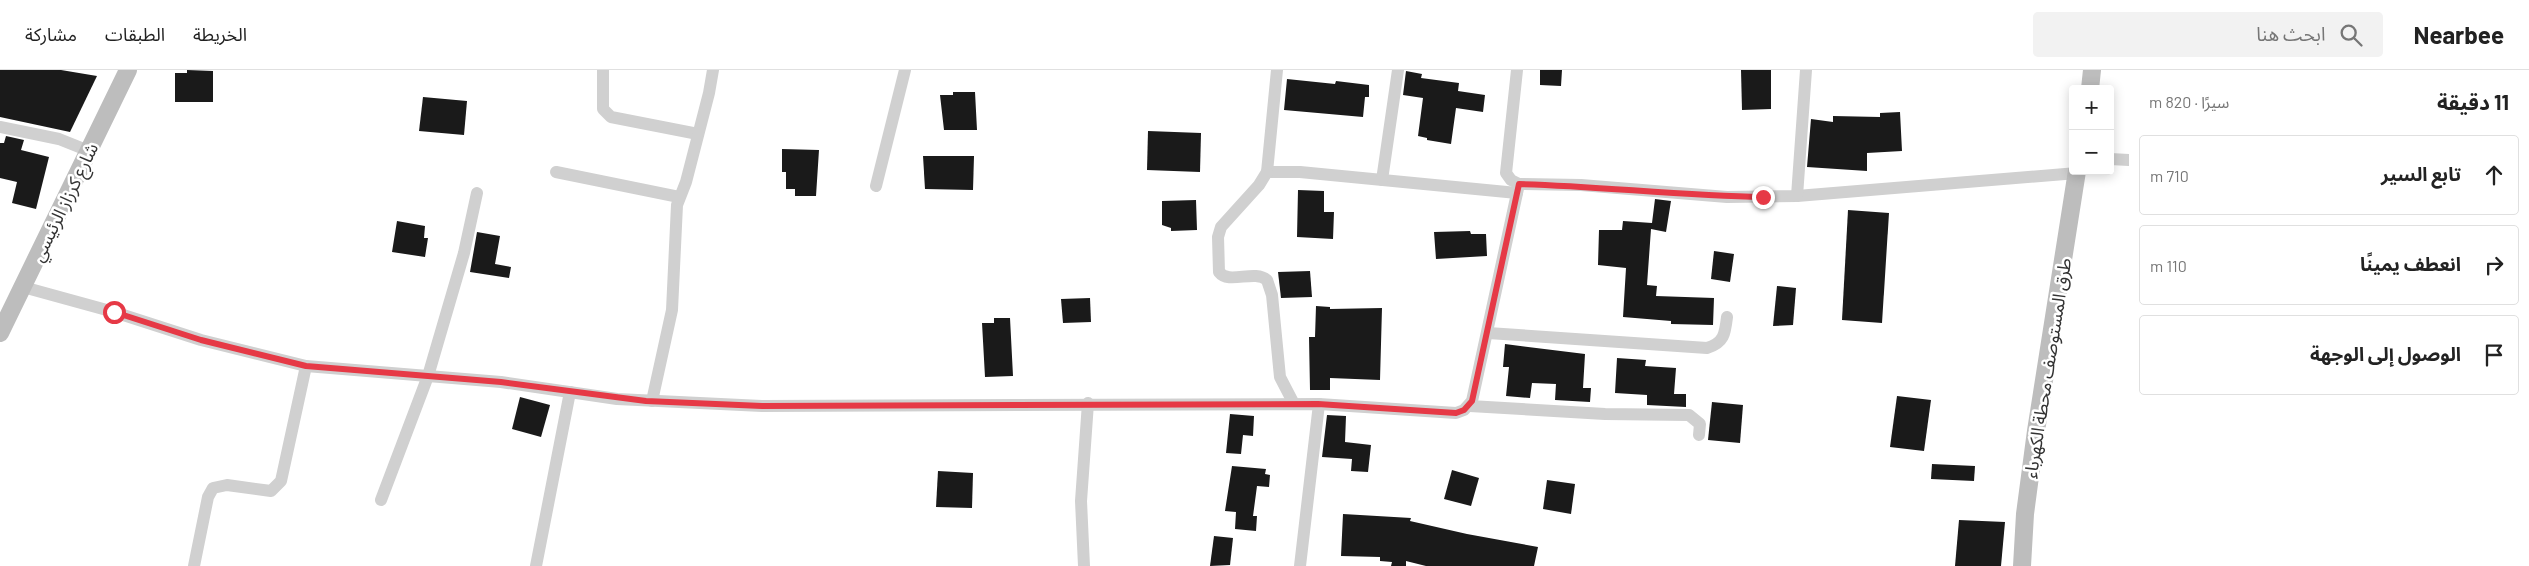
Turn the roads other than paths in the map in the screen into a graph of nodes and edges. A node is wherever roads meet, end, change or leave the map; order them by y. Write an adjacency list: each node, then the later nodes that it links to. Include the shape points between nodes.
1 (128, 70): 13 (street, شارع كرزاز الرئيسي)
2 (604, 70): 12 (street, via 604,113 610,117)
3 (713, 70): 12 (street)
4 (905, 70): 21 (street)
5 (1277, 70): 17 (street)
6 (1398, 70): 20 (street)
7 (1517, 70): 22 (street, via 1506,173)
8 (1806, 70): 24 (street)
9 (2092, 70): 10 (street)
10 (2090, 85)
11 (0, 127): 13 (street, via 59,139)
12 (698, 134): 25 (street)
13 (89, 151): 26 (street, شارع كرزاز الرئيسي)
14 (2114, 158): 15 (street)
15 (2129, 160)
16 (556, 172): 25 (street)
17 (1267, 172): 20 (street); 35 (street, via 1220,228 1219,272 1227,277 1256,274 1268,280 1280,377)
18 (2069, 173): 24 (street)
19 (2077, 175): 44 (street, طرق المستوصف محطة الكهرباء, via 2036,431)
20 (1382, 180): 22 (street)
21 (876, 186)
22 (1518, 188): 24 (street, via 1581,185 1718,196); 29 (street)
23 (477, 193): 31 (street, via 464,253)
24 (1797, 196)
25 (679, 197): 33 (street, via 675,214 672,310)
26 (23, 287): 28 (street, شارع كرزاز الرئيسي); 30 (street, via 225,346)
27 (1727, 317): 29 (street, via 1725,336 1707,348)
28 (0, 333)
29 (1488, 334): 37 (street)
30 (306, 366): 31 (street); 40 (street, via 281,481 271,491 227,485 213,488 208,497)
31 (428, 376): 32 (street); 39 (street)
32 (570, 392): 33 (street); 41 (street)
33 (652, 401): 34 (street, via 762,406)
34 (1088, 403): 35 (street); 42 (street, via 1081,501)
35 (1294, 404): 36 (street)
36 (1318, 404): 37 (street, via 1456,413); 43 (street)
37 (1470, 406): 38 (street, via 1689,415 1700,424)
38 (1699, 435)
39 (381, 500)
40 (194, 566)
41 (536, 566)
42 (1084, 566)
43 (1300, 566)
44 (2022, 566)

